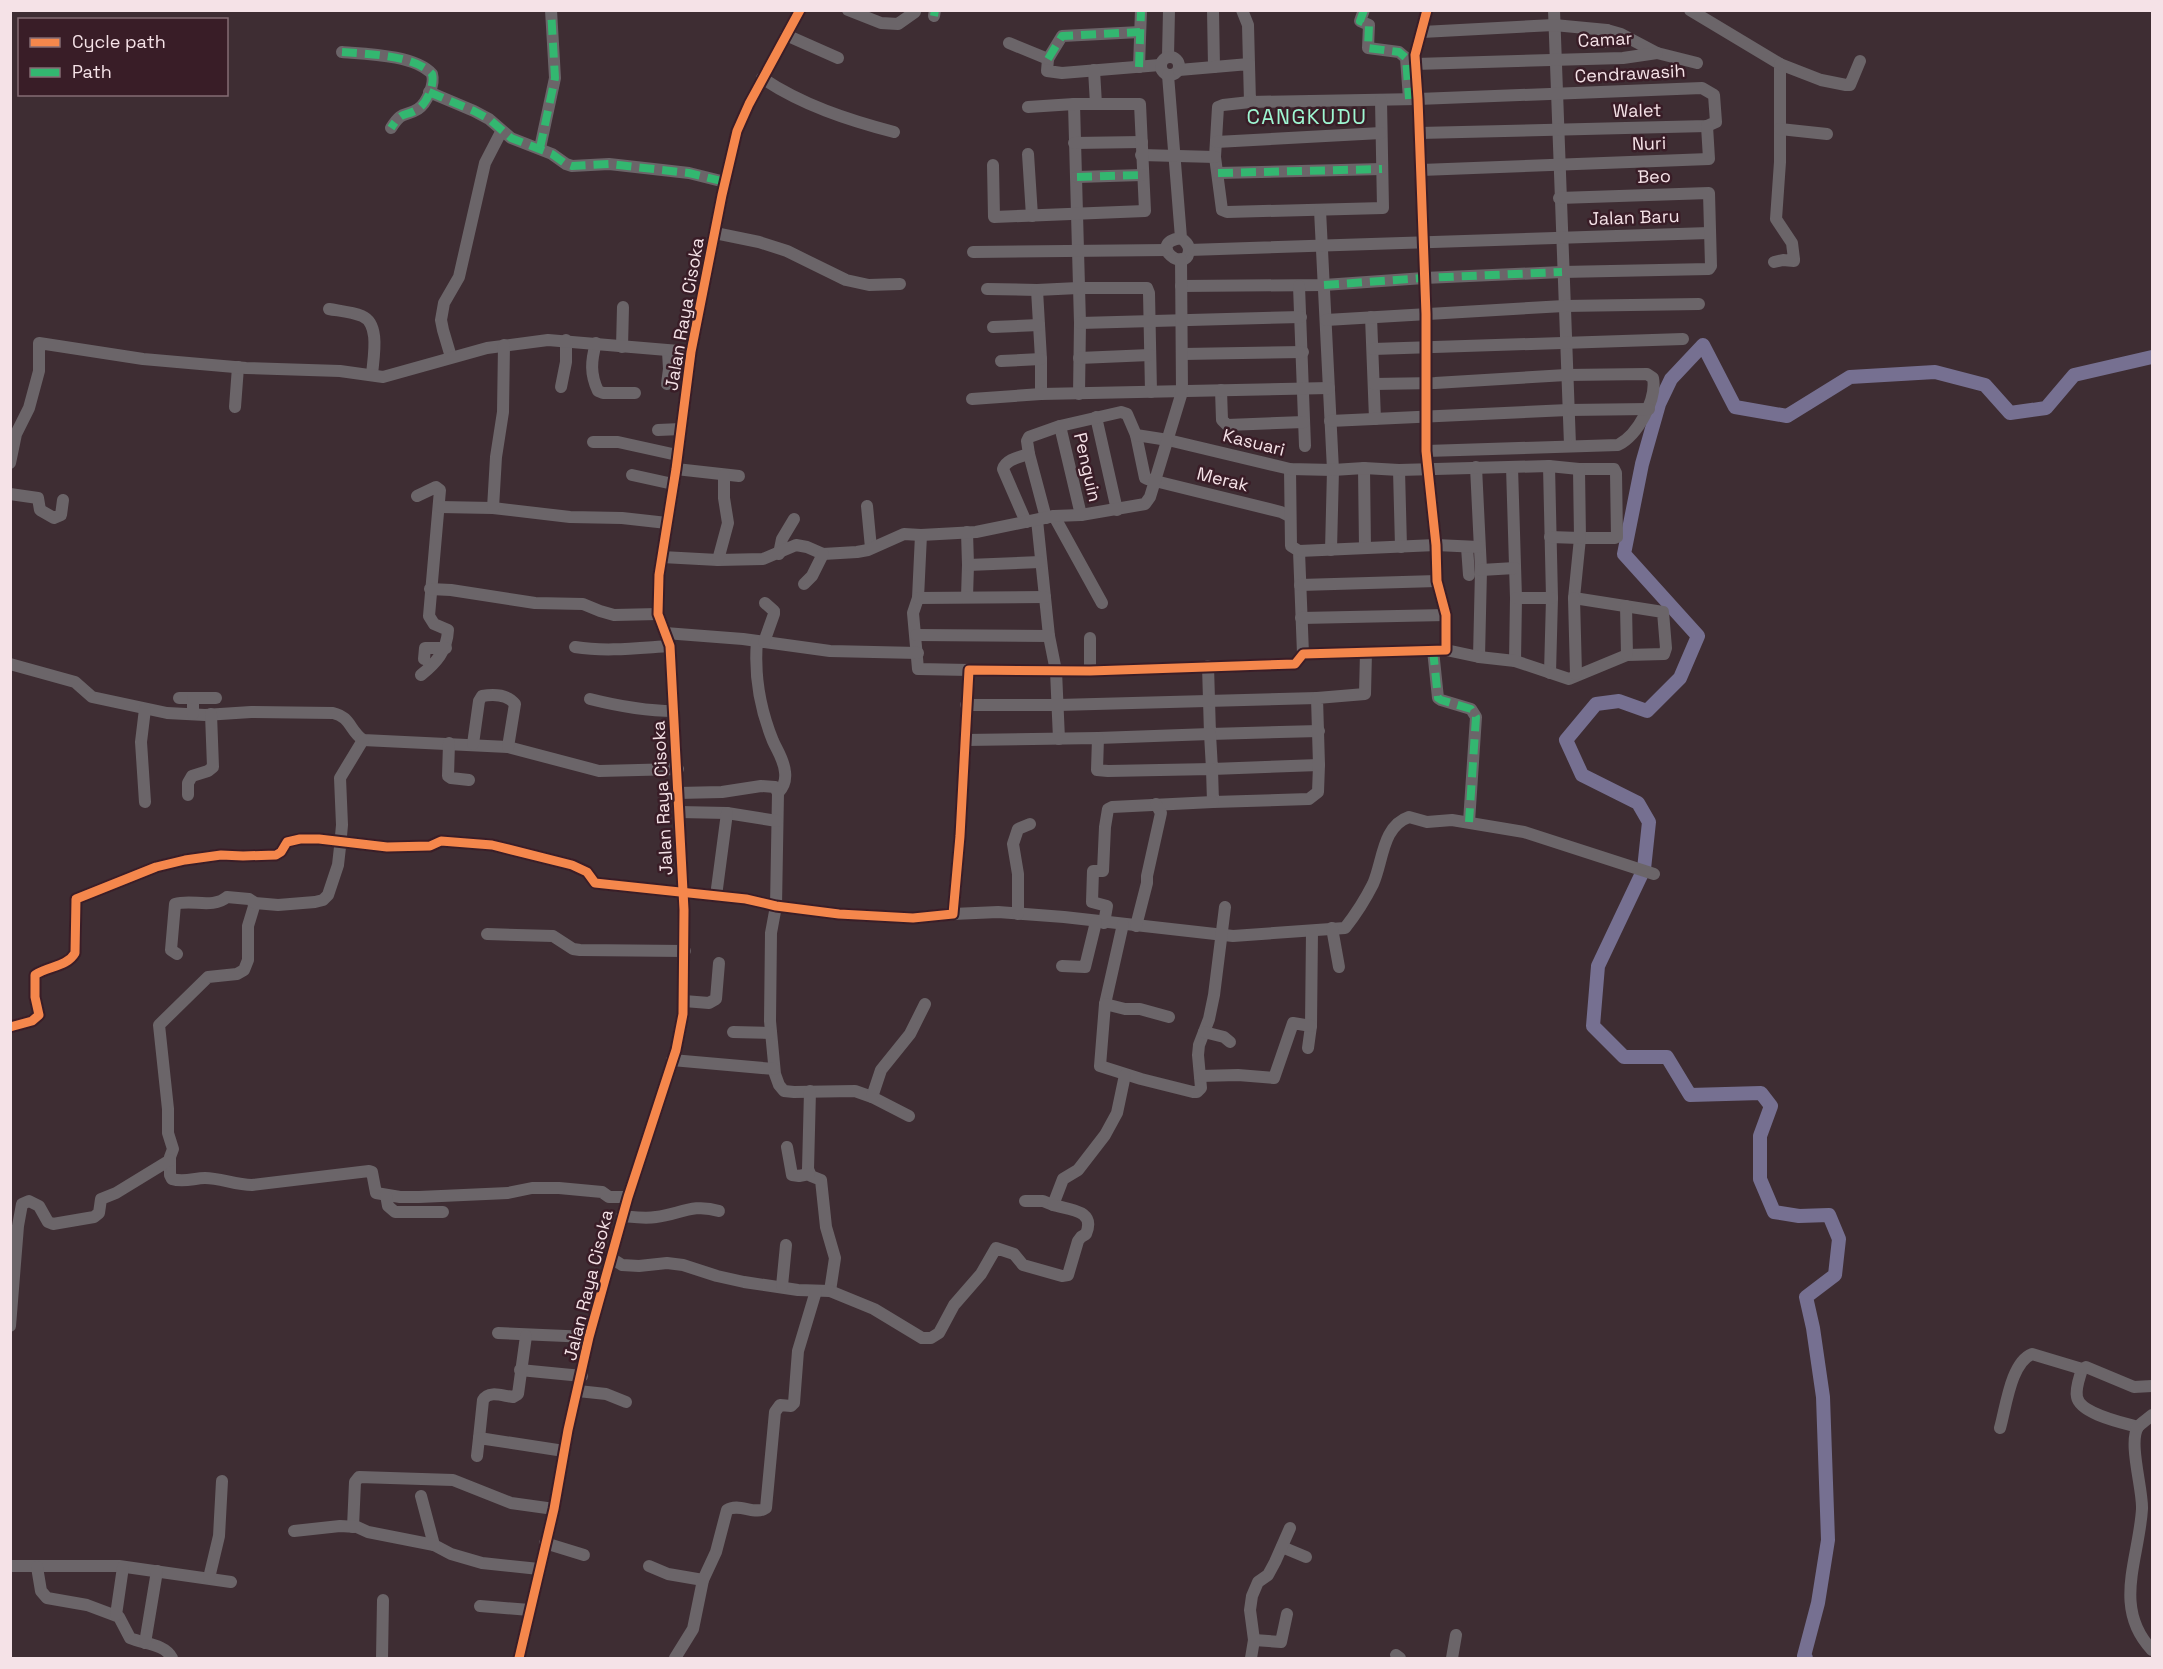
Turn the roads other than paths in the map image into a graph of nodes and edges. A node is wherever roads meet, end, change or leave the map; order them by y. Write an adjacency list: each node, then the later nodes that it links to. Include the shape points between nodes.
1 (551, 10): 53 (street, via 555,78)
2 (848, 10): 12 (street, via 881,23 898,24)
3 (1141, 10): 14 (street)
4 (1169, 10): 29 (street)
5 (1213, 10): 30 (street)
6 (1242, 10): 25 (street, via 1248,25)
7 (1364, 10): 35 (street, via 1360,21 1369,25 1368,48 1399,52 1406,58)
8 (1427, 10): 15 (street)
9 (1554, 10): 13 (street)
10 (1690, 10): 27 (street)
11 (796, 12): 16 (street, Jalan Raya Cisoka)
12 (915, 12)
13 (1554, 25): 15 (street); 19 (street, via 1607,36 1621,34); 22 (street)
14 (1140, 32): 21 (street, via 1062,36); 28 (street)
15 (1422, 32): 26 (street)
16 (786, 35): 20 (street); 32 (street, Jalan Raya Cisoka)
17 (1009, 43): 21 (street)
18 (342, 52): 33 (street, via 416,64 432,74)
19 (1657, 53): 22 (street, Camar); 24 (street)
20 (838, 58)
21 (1048, 59): 31 (street, via 1047,71 1054,73)
22 (1555, 60): 26 (street, Camar); 34 (street)
23 (1860, 61): 27 (street, via 1850,85 1821,80)
24 (1697, 63)
25 (1249, 64): 30 (street); 37 (street)
26 (1415, 64): 35 (street)
27 (1780, 64): 44 (street)
28 (1140, 67): 29 (street); 31 (street)
29 (1169, 67): 30 (street); 56 (street)
30 (1214, 68)
31 (1094, 70): 39 (street)
32 (762, 78): 46 (street, via 787,94 843,118); 65 (street, Jalan Raya Cisoka, via 737,131)
33 (429, 92): 42 (street, via 420,108 403,114); 45 (street, via 489,119)
34 (1556, 95): 35 (street, Cendrawasih); 41 (street, Cendrawasih, via 1705,89 1714,95); 43 (street)
35 (1414, 99): 36 (street, Cendrawasih); 48 (street)
36 (1381, 100): 37 (street, Cendrawasih); 47 (street)
37 (1250, 102): 51 (street, Cendrawasih, via 1218,107)
38 (1074, 104): 39 (street); 40 (street); 52 (street)
39 (1096, 104): 50 (street, via 1140,104)
40 (1028, 107)
41 (1711, 124): 43 (street, Walet); 58 (street, Nuri, via 1709,159)
42 (391, 128)
43 (1557, 129): 48 (street, Walet); 58 (street)
44 (1780, 129): 49 (street); 80 (street, via 1776,219 1792,243 1794,261)
45 (501, 132): 53 (street); 116 (street, via 485,164 459,277 444,303 441,320)
46 (894, 132)
47 (1381, 133): 51 (street); 60 (street)
48 (1419, 134): 61 (street)
49 (1827, 134)
50 (1142, 142): 52 (street); 55 (street)
51 (1216, 142): 57 (street)
52 (1074, 143): 64 (street)
53 (540, 148): 65 (street, via 566,165 609,164 689,173)
54 (1028, 154): 69 (street)
55 (1141, 155): 56 (street); 63 (street)
56 (1176, 156): 57 (street); 72 (street)
57 (1215, 157): 62 (street)
58 (1558, 164): 61 (street); 66 (street)
59 (993, 165): 69 (street, via 994,217)
60 (1382, 169): 62 (street); 67 (street, via 1383,208)
61 (1421, 170): 74 (street)
62 (1218, 173): 67 (street, via 1222,210 1227,212)
63 (1142, 175): 64 (street); 68 (street, via 1145,211)
64 (1077, 177): 68 (street)
65 (725, 182): 70 (street, Jalan Raya Cisoka)
66 (1559, 198): 71 (street, Beo, via 1707,192); 73 (street)
67 (1320, 210): 75 (street)
68 (1077, 213): 69 (street); 78 (street)
69 (1032, 216)
70 (715, 233): 83 (street, via 787,251 846,280 869,285); 112 (street, Jalan Raya Cisoka)
71 (1709, 233): 73 (street, Jalan Baru); 81 (street, via 1709,269)
72 (1181, 238): 76 (street, via 1173,239); 79 (street, via 1188,244)
73 (1560, 238): 74 (street, Jalan Baru); 81 (street)
74 (1422, 243): 75 (street, Jalan Baru); 82 (street)
75 (1323, 246): 79 (street, Jalan Baru); 84 (street)
76 (1167, 250): 78 (street); 79 (street, via 1176,260)
77 (973, 252): 78 (street)
78 (1077, 252): 87 (street)
79 (1185, 255): 85 (street)
80 (1774, 262)
81 (1562, 272): 82 (street); 91 (street)
82 (1424, 278): 84 (street); 94 (street)
83 (900, 284)
84 (1324, 285): 86 (street); 97 (street)
85 (1181, 286): 86 (street); 98 (street)
86 (1299, 286): 95 (street)
87 (1078, 288): 89 (street); 99 (street, via 1147,288); 100 (street)
88 (987, 289): 89 (street)
89 (1037, 290): 101 (street)
90 (1699, 304): 91 (street)
91 (1564, 306): 94 (street); 105 (street)
92 (623, 308): 108 (street)
93 (329, 309): 121 (street, via 364,317 372,325)
94 (1426, 314): 96 (street); 109 (street)
95 (1301, 317): 98 (street); 113 (street)
96 (1371, 317): 97 (street); 110 (street)
97 (1326, 320): 128 (street)
98 (1182, 321): 99 (street); 114 (street)
99 (1150, 322): 100 (street); 115 (street)
100 (1080, 323): 117 (street)
101 (1039, 325): 102 (street); 118 (street)
102 (993, 327)
103 (1683, 339): 105 (street)
104 (566, 340): 106 (street); 107 (street); 126 (street)
105 (1565, 341): 109 (street); 122 (street)
106 (596, 344): 108 (street); 132 (street, via 591,361 598,391)
107 (504, 345): 116 (street); 176 (street, via 503,412)
108 (622, 346): 111 (street)
109 (1426, 348): 110 (street); 123 (street)
110 (1373, 350): 125 (street)
111 (668, 352): 112 (street); 124 (street)
112 (691, 352): 145 (street, Jalan Raya Cisoka)
113 (1302, 352): 114 (street); 127 (street)
114 (1183, 354): 131 (street)
115 (1150, 355): 117 (street); 130 (street)
116 (451, 357): 121 (street, via 392,375)
117 (1079, 358): 134 (street)
118 (1041, 359): 119 (street); 133 (street)
119 (1001, 361)
120 (238, 367): 121 (street); 136 (street); 155 (street, via 143,359 39,343 39,371)
121 (372, 375)
122 (1566, 375): 123 (street); 137 (street, via 1650,375 1654,382); 138 (street)
123 (1425, 383): 125 (street); 140 (street)
124 (667, 384)
125 (1374, 384): 141 (street)
126 (561, 387)
127 (1304, 388): 128 (street); 129 (street); 143 (street)
128 (1329, 388): 142 (street)
129 (1221, 390): 131 (street); 143 (street, via 1222,420 1227,425)
130 (1151, 392): 131 (street); 134 (street)
131 (1182, 392): 148 (street)
132 (635, 393)
133 (1041, 394): 134 (street); 135 (street)
134 (1079, 394)
135 (972, 399)
136 (236, 407)
137 (1649, 409): 138 (street); 150 (street, via 1631,435 1618,445)
138 (1568, 410): 140 (street); 150 (street)
139 (1096, 417): 144 (street); 147 (street, via 1127,414); 177 (street)
140 (1426, 417): 141 (street); 152 (street)
141 (1375, 419): 142 (street)
142 (1330, 421): 164 (street)
143 (1304, 422): 151 (street)
144 (1060, 426): 153 (street, via 1029,437); 179 (street, Penguin)
145 (681, 429): 146 (street); 154 (street, Jalan Raya Cisoka)
146 (658, 430)
147 (1136, 435): 148 (street, Kasuari); 169 (street, via 1145,478)
148 (1168, 440): 161 (street, Kasuari); 169 (street)
149 (593, 442): 154 (street, via 618,442)
150 (1570, 445): 152 (street)
151 (1305, 446)
152 (1426, 451): 162 (street)
153 (1029, 454): 181 (street); 181 (street, via 1007,462 1003,469)
154 (677, 455): 160 (street, Jalan Raya Cisoka)
155 (10, 463)
156 (1549, 466): 158 (street, Kasuari); 163 (street, Kasuari); 185 (street)
157 (1476, 467): 158 (street, Kasuari); 162 (street, Kasuari); 189 (street)
158 (1512, 467): 200 (street)
159 (1364, 468): 164 (street, Kasuari); 165 (street, Kasuari); 191 (street)
160 (676, 469): 167 (street); 170 (street, Jalan Raya Cisoka)
161 (1290, 469): 164 (street, Kasuari); 178 (street)
162 (1430, 469): 165 (street, Kasuari); 187 (street)
163 (1579, 469): 186 (street); 186 (street, Kasuari, via 1614,469 1618,534 1615,538)
164 (1333, 470): 192 (street)
165 (1399, 470): 188 (street)
166 (632, 475): 170 (street)
167 (724, 475): 168 (street); 197 (street, via 728,523)
168 (739, 476)
169 (1155, 480): 177 (street, via 1145,504); 178 (street, Merak)
170 (673, 483): 182 (street, Jalan Raya Cisoka)
171 (10, 494): 173 (street, via 38,498 40,510 54,518 61,515)
172 (417, 496): 175 (street, via 439,488)
173 (63, 500)
174 (867, 506): 190 (street)
175 (440, 507): 176 (street); 205 (street)
176 (493, 508): 182 (street)
177 (1117, 510): 179 (street)
178 (1285, 514): 193 (street, via 1291,546)
179 (1081, 515): 181 (street)
180 (794, 519): 194 (street)
181 (1041, 519): 183 (street); 198 (street); 213 (street)
182 (667, 523): 196 (street, Jalan Raya Cisoka)
183 (967, 532): 184 (street); 199 (street)
184 (921, 535): 190 (street, via 904,534); 208 (street)
185 (1550, 537): 186 (street); 210 (street)
186 (1580, 538): 211 (street)
187 (1436, 545): 188 (street); 189 (street); 202 (street)
188 (1401, 546): 191 (street)
189 (1473, 547): 201 (street)
190 (871, 548): 195 (street)
191 (1365, 548): 192 (street)
192 (1331, 550): 193 (street)
193 (1299, 551): 204 (street)
194 (779, 554): 195 (street, via 796,545); 197 (street, via 763,559)
195 (823, 554): 203 (street)
196 (662, 557): 197 (street); 215 (street, Jalan Raya Cisoka)
197 (718, 560)
198 (1040, 562): 199 (street); 207 (street)
199 (968, 565): 206 (street)
200 (1515, 567): 201 (street); 209 (street)
201 (1475, 572): 232 (street)
202 (1437, 581): 204 (street); 216 (street)
203 (804, 584)
204 (1300, 585): 217 (street)
205 (430, 589): 215 (street, via 534,603 583,604 614,615); 225 (street, via 429,616 434,624 448,630)
206 (967, 597): 207 (street); 208 (street)
207 (1045, 597): 220 (street)
208 (918, 598): 219 (street, via 913,613)
209 (1516, 598): 210 (street); 234 (street)
210 (1552, 598): 240 (street)
211 (1574, 598): 214 (street); 241 (street)
212 (765, 603): 222 (street, via 774,614)
213 (1102, 603)
214 (1626, 606): 231 (street); 231 (street, via 1663,612 1666,648 1664,654)
215 (658, 614): 218 (street, Jalan Raya Cisoka)
216 (1446, 615): 217 (street); 227 (street)
217 (1301, 618): 230 (street)
218 (665, 633): 222 (street); 223 (street, Jalan Raya Cisoka)
219 (916, 635): 220 (street); 229 (street)
220 (1049, 636): 238 (street)
221 (1090, 639): 239 (street)
222 (761, 641): 229 (street, via 830,651); 269 (street, via 755,666 758,689 786,773)
223 (670, 646): 224 (street); 252 (street, Jalan Raya Cisoka)
224 (575, 647)
225 (446, 648): 233 (street, via 425,648); 242 (street)
226 (1433, 650): 227 (street); 228 (street); 277 (street, via 1438,698 1471,709 1476,717)
227 (1446, 650): 232 (street)
228 (1366, 652): 230 (street); 246 (street, via 1365,694)
229 (918, 653): 237 (street, via 918,669)
230 (1303, 654): 236 (street, via 1295,664)
231 (1627, 655): 241 (street)
232 (1479, 657): 234 (street)
233 (424, 659)
234 (1515, 661): 240 (street)
235 (10, 664): 251 (street, via 75,682 92,698)
236 (1208, 666): 239 (street); 248 (street)
237 (969, 670): 238 (street); 249 (street)
238 (1056, 671): 239 (street); 250 (street)
239 (1090, 671)
240 (1550, 672): 241 (street, via 1569,679)
241 (1576, 674)
242 (421, 675)
243 (179, 698): 244 (street)
244 (193, 698): 245 (street); 253 (street)
245 (216, 698)
246 (1317, 698): 248 (street); 255 (street)
247 (590, 699): 252 (street, via 627,708)
248 (1209, 701): 250 (street); 256 (street)
249 (966, 705): 250 (street); 260 (street)
250 (1058, 705): 258 (street)
251 (145, 709): 253 (street); 271 (street, via 141,742)
252 (674, 711): 265 (street, Jalan Raya Cisoka)
253 (194, 714): 254 (street)
254 (211, 714): 259 (street, via 333,713 345,717); 270 (street, via 213,767 192,776)
255 (1319, 731): 256 (street); 264 (street)
256 (1210, 734): 257 (street); 266 (street)
257 (1098, 738): 258 (street); 266 (street, via 1097,770)
258 (1059, 739): 260 (street)
259 (363, 740): 261 (street); 279 (street, via 340,778)
260 (964, 740): 286 (street)
261 (449, 743): 262 (street); 267 (street, via 448,776)
262 (473, 744): 263 (street); 263 (street, via 482,696 506,696 515,704)
263 (508, 747): 265 (street, via 599,771)
264 (1320, 765): 266 (street); 272 (street, via 1318,792 1309,799)
265 (678, 769): 268 (street, Jalan Raya Cisoka)
266 (1212, 769): 272 (street)
267 (469, 780)
268 (678, 793): 269 (street, via 761,786 775,787); 274 (street, Jalan Raya Cisoka)
269 (778, 793): 276 (street)
270 (188, 795)
271 (145, 802)
272 (1213, 802): 273 (street)
273 (1156, 804): 288 (street, via 1108,809 1102,872 1093,871 1092,902 1107,906); 290 (street, via 1161,813)
274 (679, 812): 275 (street); 281 (street, Jalan Raya Cisoka)
275 (727, 813): 276 (street); 282 (street)
276 (777, 820): 284 (street)
277 (1469, 822): 280 (street, via 1539,836); 291 (street, via 1403,819 1387,840 1376,876 1358,911 1345,928)
278 (1030, 824): 287 (street, via 1018,829 1013,844)
279 (340, 842): 281 (street, via 387,848 430,846 441,841 492,845 572,865 587,872 595,883); 283 (street, via 332,887 323,900 278,905); 305 (street, via 300,839 287,842 276,855 194,858 156,867 76,899 75,953 64,963 35,975 39,1015)
280 (1654, 874)
281 (683, 893): 282 (street); 295 (street, Jalan Raya Cisoka)
282 (716, 896): 284 (street)
283 (255, 903): 296 (street, via 227,897 215,903 175,904 171,950); 319 (street, via 248,926 248,960 244,970 208,977 159,1025 168,1133 173,1149)
284 (776, 906): 286 (street, via 845,915 913,918); 308 (street, via 771,933)
285 (1225, 907): 294 (street)
286 (953, 914): 287 (street)
287 (1018, 914): 288 (street)
288 (1100, 922): 289 (street); 298 (street, via 1085,967)
289 (1123, 924): 290 (street); 302 (street)
290 (1136, 926): 294 (street)
291 (1332, 928): 292 (street); 299 (street)
292 (1312, 931): 294 (street); 304 (street)
293 (487, 934): 295 (street, via 553,936 580,950)
294 (1222, 935): 307 (street, via 1214,995)
295 (684, 951): 300 (street, Jalan Raya Cisoka)
296 (177, 954)
297 (719, 963): 300 (street, via 716,999 709,1003)
298 (1062, 966)
299 (1339, 966)
300 (684, 1001): 311 (street, Jalan Raya Cisoka)
301 (925, 1004): 316 (street, via 910,1034 881,1070)
302 (1105, 1004): 303 (street); 313 (street, via 1100,1066)
303 (1169, 1017)
304 (1311, 1026): 310 (street); 314 (street, via 1293,1023 1274,1078)
305 (10, 1027)
306 (733, 1032): 308 (street)
307 (1204, 1032): 309 (street); 314 (street, via 1198,1055)
308 (771, 1033): 312 (street)
309 (1230, 1042)
310 (1308, 1048)
311 (672, 1060): 312 (street); 322 (street, Jalan Raya Cisoka)
312 (774, 1069): 315 (street, via 784,1091)
313 (1125, 1075): 314 (street, via 1193,1092 1201,1088); 324 (street, via 1117,1113 1105,1135 1078,1170 1063,1179)
314 (1200, 1076)
315 (810, 1091): 316 (street, via 855,1091); 320 (street)
316 (872, 1097): 317 (street)
317 (909, 1116)
318 (787, 1147): 320 (street, via 792,1175)
319 (170, 1160): 321 (street, via 172,1179 206,1178 236,1185 370,1171 375,1191); 333 (street, via 101,1199 99,1213 94,1217 53,1224 39,1206 29,1201 22,1204)
320 (809, 1174): 332 (street, via 821,1182 825,1220 834,1250)
321 (386, 1196): 322 (street, via 483,1195 559,1188); 326 (street, via 388,1206 395,1212)
322 (628, 1197): 327 (street, Jalan Raya Cisoka)
323 (1025, 1201): 324 (street)
324 (1053, 1205): 332 (street, via 1077,1212 1089,1221 1086,1234 1078,1241 1068,1275 1023,1265 1014,1254 996,1248 981,1274 954,1305 939,1333 931,1338 922,1338 874,1309)
325 (719, 1211): 327 (street, via 693,1209 658,1217)
326 (443, 1212)
327 (622, 1216): 329 (street, Jalan Raya Cisoka)
328 (786, 1245): 330 (street)
329 (611, 1258): 330 (street, via 622,1265 683,1264 732,1280); 336 (street, Jalan Raya Cisoka)
330 (782, 1286): 331 (street)
331 (816, 1291): 332 (street); 367 (street, via 798,1351 794,1402 792,1406 780,1405 775,1412 766,1508 727,1510 716,1552)
332 (830, 1291)
333 (10, 1326)
334 (498, 1334): 335 (street)
335 (525, 1336): 336 (street); 338 (street)
336 (589, 1337): 339 (street, Jalan Raya Cisoka)
337 (2082, 1369): 340 (street, via 2086,1367 2134,1387); 344 (street, via 2078,1401 2108,1419); 345 (street, via 2032,1354 2025,1356 2010,1389)
338 (520, 1370): 339 (street); 346 (street, via 516,1396 490,1394 483,1400)
339 (582, 1376): 341 (street, Jalan Raya Cisoka)
340 (2152, 1386)
341 (578, 1391): 342 (street, via 606,1394); 347 (street, Jalan Raya Cisoka)
342 (626, 1402)
343 (2152, 1415): 344 (street)
344 (2138, 1427): 377 (street, via 2135,1441 2142,1509 2130,1603 2134,1622)
345 (2000, 1428)
346 (479, 1438): 347 (street); 348 (street)
347 (564, 1451): 351 (street, Jalan Raya Cisoka)
348 (477, 1456)
349 (222, 1481): 366 (street, via 219,1536)
350 (421, 1496): 356 (street)
351 (554, 1509): 352 (street, via 512,1503 453,1480 359,1477 355,1482); 355 (street, Jalan Raya Cisoka)
352 (353, 1527): 354 (street); 356 (street)
353 (1290, 1528): 357 (street)
354 (294, 1531)
355 (545, 1543): 358 (street); 364 (street, Jalan Raya Cisoka)
356 (434, 1545): 364 (street, via 482,1563)
357 (1282, 1547): 359 (street); 375 (street, via 1252,1596)
358 (584, 1555)
359 (1306, 1557)
360 (649, 1566): 367 (street)
361 (37, 1567): 362 (street); 363 (street); 373 (street, via 41,1591 47,1598 87,1605)
362 (123, 1567): 365 (street); 373 (street)
363 (11, 1568)
364 (539, 1569): 371 (street, Jalan Raya Cisoka)
365 (157, 1571): 366 (street); 376 (street)
366 (208, 1578): 368 (street)
367 (703, 1580): 381 (street, via 693,1629)
368 (231, 1582)
369 (383, 1600): 379 (street)
370 (480, 1606): 371 (street)
371 (530, 1610): 380 (street, Jalan Raya Cisoka)
372 (1287, 1614): 375 (street, via 1281,1642)
373 (116, 1616): 376 (street, via 130,1638)
374 (1456, 1635): 383 (street)
375 (1254, 1640): 382 (street)
376 (145, 1643): 378 (street, via 169,1653)
377 (2152, 1650)
378 (172, 1659)
379 (382, 1659)
380 (519, 1659)
381 (675, 1659)
382 (1251, 1659)
383 (1452, 1659)

